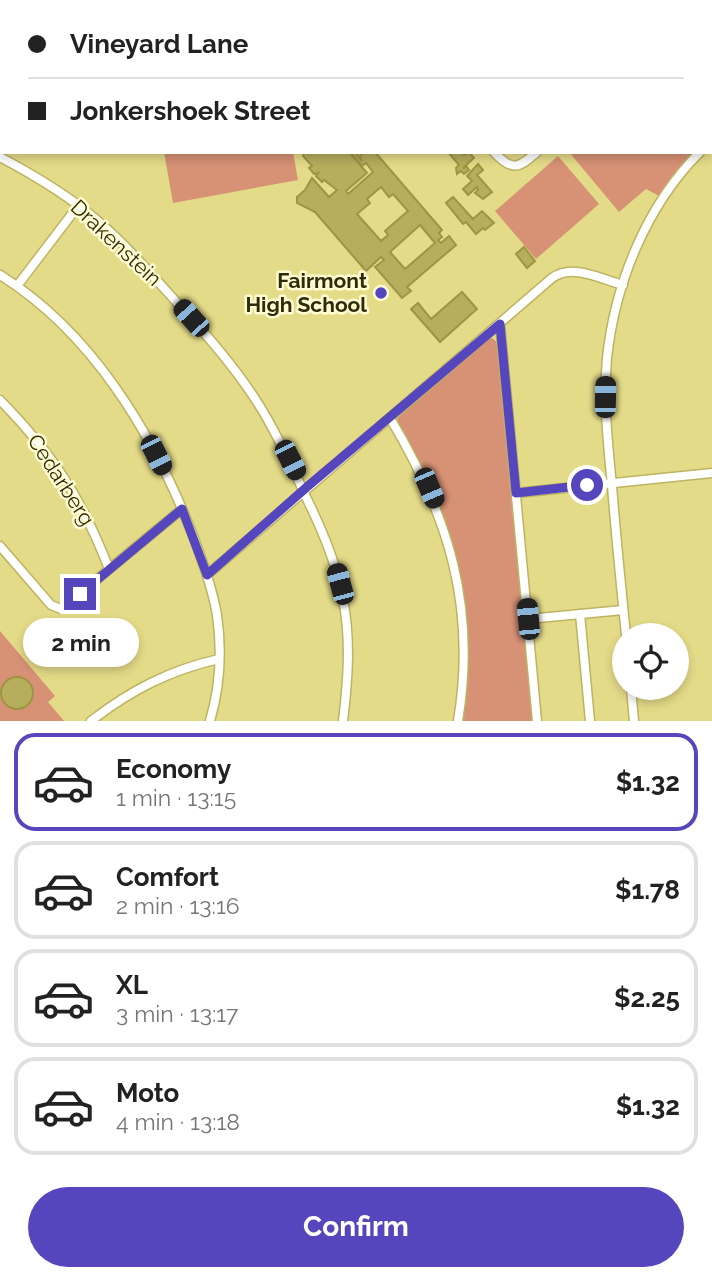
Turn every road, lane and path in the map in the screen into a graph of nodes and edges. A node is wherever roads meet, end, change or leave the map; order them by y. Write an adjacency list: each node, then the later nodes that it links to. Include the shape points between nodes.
1 (496, 154): 2 (street, via 514,166)
2 (535, 154)
3 (698, 154): 7 (street, via 657,209)
4 (0, 157): 5 (street, Drakenstein)
5 (78, 206): 8 (street); 14 (street, Drakenstein, via 123,244 234,368 279,439)
6 (0, 275): 8 (street)
7 (623, 285): 9 (street, via 581,273 558,273); 13 (street, via 606,380)
8 (17, 286): 16 (street, via 59,323 109,379)
9 (500, 324): 11 (street); 15 (street)
10 (0, 400): 18 (street, Cedarberg, via 31,431 78,497)
11 (390, 418): 14 (street); 29 (street, via 429,488 453,562 464,647)
12 (712, 473): 13 (street)
13 (611, 482): 15 (street); 20 (street)
14 (304, 491): 19 (street); 28 (street, Drakenstein, via 330,550 344,602 348,660)
15 (516, 493): 22 (street)
16 (182, 509): 18 (street); 19 (street)
17 (0, 545): 18 (street, via 59,610)
18 (109, 569)
19 (207, 575): 24 (street, via 216,613)
20 (623, 610): 21 (street); 23 (street)
21 (580, 614): 22 (street); 31 (street)
22 (528, 619): 30 (street)
23 (625, 623)
24 (219, 659): 26 (street, via 153,681); 27 (street)
25 (632, 700): 32 (street)
26 (92, 721)
27 (209, 721)
28 (343, 721)
29 (458, 721)
30 (537, 721)
31 (590, 721)
32 (634, 721)

